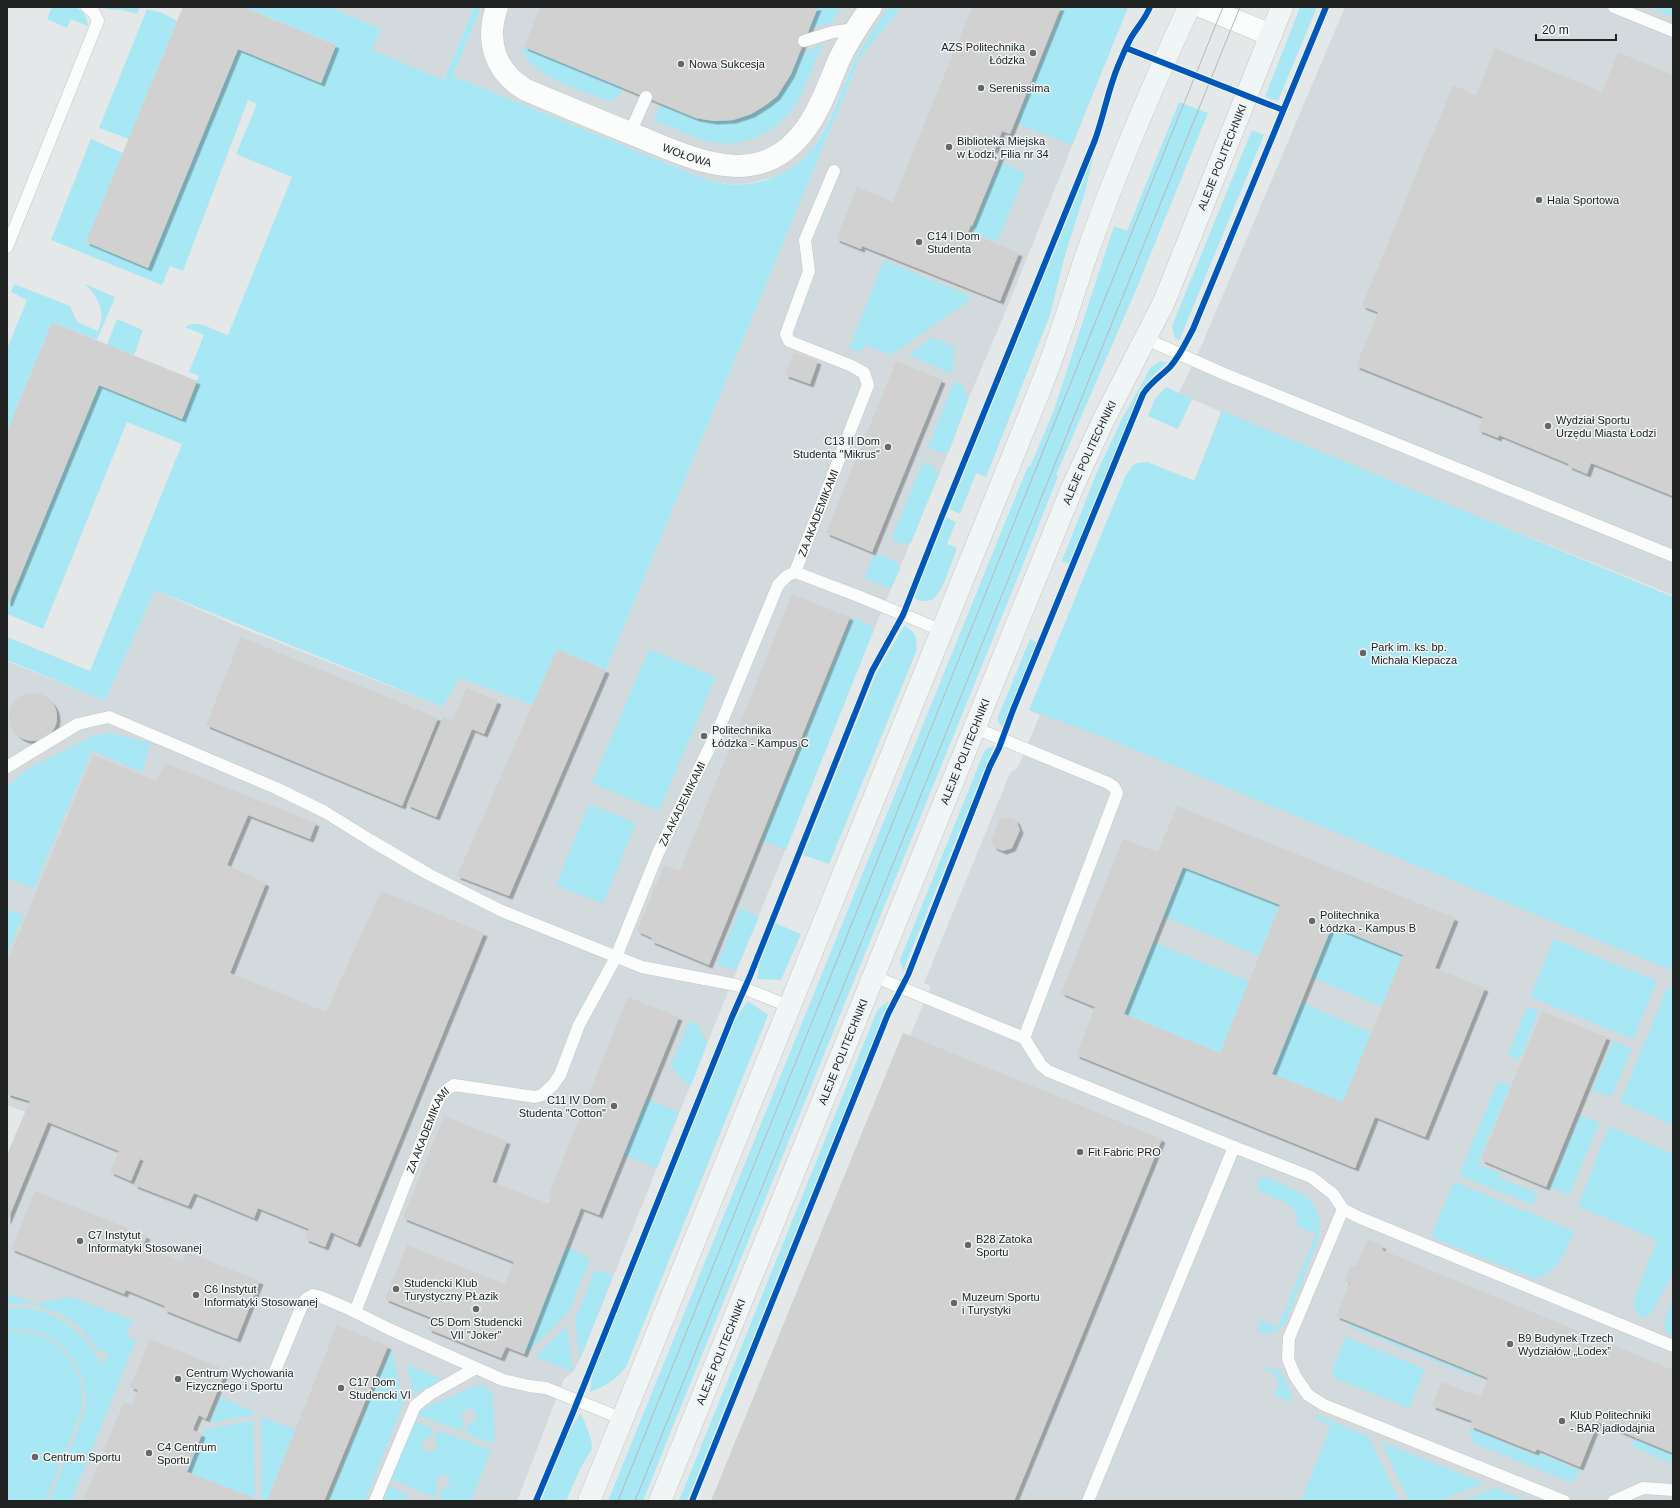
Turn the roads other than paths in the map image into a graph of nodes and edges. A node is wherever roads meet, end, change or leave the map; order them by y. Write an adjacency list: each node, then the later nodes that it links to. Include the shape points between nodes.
1 (87, 7): 15 (lane, via 98,21)
2 (497, 7): 13 (street, WOŁOWA, via 492,40 494,52 508,77 526,90)
3 (871, 7): 8 (street, WOŁOWA)
4 (1189, 7): 19 (main road, via 1151,90 1121,165 1046,375)
5 (1203, 7): 10 (street)
6 (1282, 7): 10 (main road, ALEJE POLITECHNIKI)
7 (1614, 7): 9 (lane)
8 (856, 29): 11 (lane, via 833,32); 13 (street, WOŁOWA, via 807,127 793,144 772,158 750,165 723,166 694,159)
9 (1673, 31)
10 (1271, 35): 16 (main road, ALEJE POLITECHNIKI, via 1164,302)
11 (804, 41)
12 (646, 97): 13 (lane)
13 (630, 133)
14 (834, 171): 18 (lane, ZA AKADEMIKAMI, via 805,240 809,271 786,334 789,341 858,369 864,373 868,385)
15 (7, 247)
16 (1146, 339): 17 (lane, via 1229,376); 20 (main road, ALEJE POLITECHNIKI, via 1104,419 1074,486)
17 (1673, 556)
18 (795, 572): 19 (lane); 22 (lane, ZA AKADEMIKAMI, via 778,585 720,726 658,853)
19 (943, 631): 24 (main road)
20 (975, 728): 23 (main road, ALEJE POLITECHNIKI); 25 (lane, via 1108,783 1117,793)
21 (7, 767): 22 (lane, via 78,724 109,718 276,788 325,812 428,874 502,911)
22 (616, 957): 24 (lane, via 642,967 736,985); 28 (lane, ZA AKADEMIKAMI, via 579,1025 560,1075 542,1095 535,1097 454,1085 445,1090 439,1098)
23 (873, 976): 25 (lane); 36 (main road, ALEJE POLITECHNIKI)
24 (791, 1007): 32 (main road)
25 (1024, 1038): 26 (lane, via 1041,1066 1048,1071)
26 (1234, 1147): 27 (lane, via 1311,1177 1333,1194); 37 (lane)
27 (1343, 1209): 29 (lane); 38 (lane, via 1289,1338 1289,1362 1294,1376 1308,1395 1324,1405 1367,1423)
28 (355, 1312): 30 (lane); 31 (lane, via 321,1297 313,1295 306,1299)
29 (1673, 1346)
30 (476, 1368): 32 (lane, via 503,1380 558,1392); 34 (lane, via 430,1394 415,1406)
31 (275, 1371)
32 (623, 1418): 35 (main road)
33 (1673, 1490): 39 (lane, via 1643,1488)
34 (375, 1501)
35 (589, 1501)
36 (660, 1501)
37 (1088, 1501)
38 (1564, 1501)
39 (1614, 1501)

